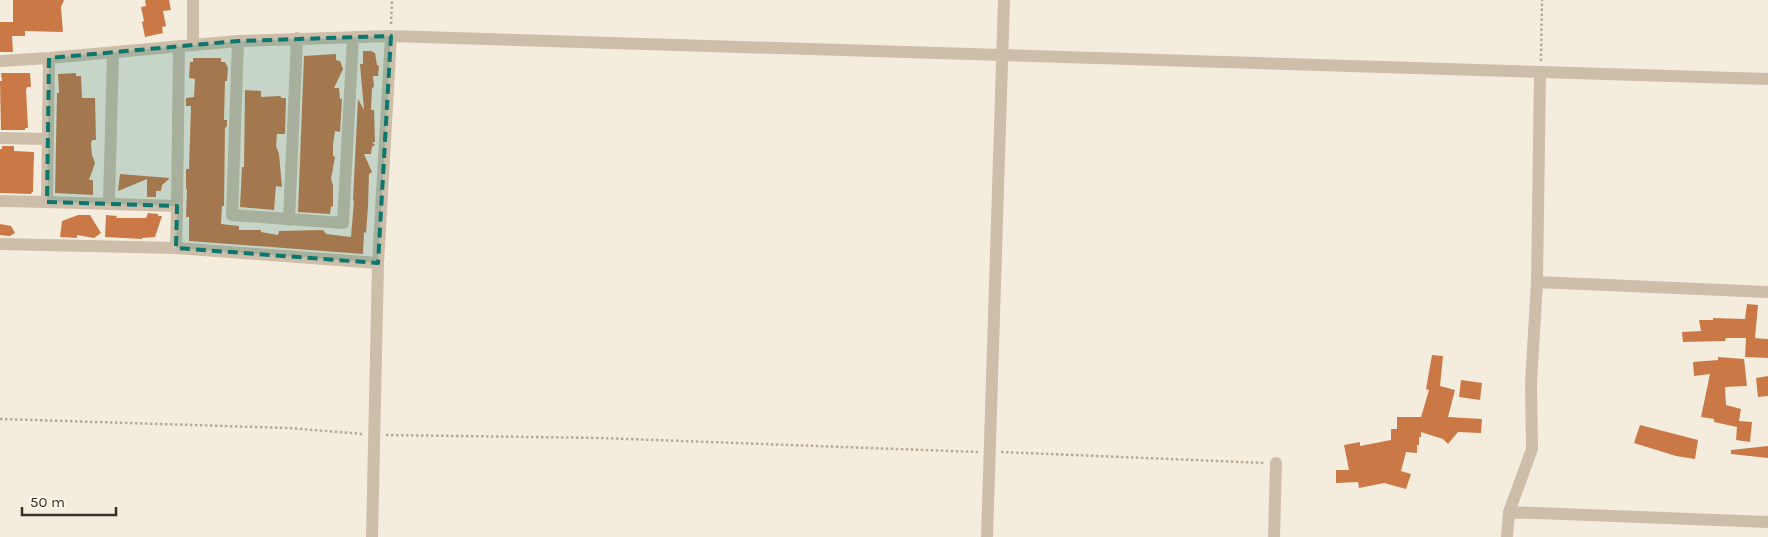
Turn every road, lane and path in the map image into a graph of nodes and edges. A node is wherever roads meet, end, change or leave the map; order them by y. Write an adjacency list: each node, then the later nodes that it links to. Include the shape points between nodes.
1 (193, 0): 9 (street)
2 (392, 0): 5 (path)
3 (1004, 0): 12 (street)
4 (1542, 0): 15 (path)
5 (391, 36): 6 (street); 12 (street); 26 (street)
6 (353, 37): 7 (street); 23 (street, via 343,223)
7 (297, 38): 8 (street); 23 (street)
8 (238, 41): 9 (street); 23 (street, via 232,215)
9 (193, 45): 10 (street)
10 (179, 46): 11 (street); 22 (street)
11 (113, 52): 13 (street); 21 (street)
12 (1002, 55): 15 (street); 31 (street)
13 (49, 58): 14 (street); 18 (street)
14 (0, 61)
15 (1540, 72): 16 (street); 27 (street)
16 (1768, 79)
17 (0, 138): 18 (street)
18 (47, 139): 20 (street)
19 (0, 201): 20 (street)
20 (47, 202): 21 (street)
21 (109, 203): 22 (street)
22 (176, 206): 25 (street)
23 (289, 220)
24 (0, 244): 25 (street)
25 (176, 248): 26 (street)
26 (378, 263): 30 (street)
27 (1537, 282): 28 (street); 33 (street, via 1531,383 1532,449)
28 (1768, 292)
29 (0, 419): 30 (path, via 289,428)
30 (374, 434): 31 (path, via 602,438); 35 (street)
31 (990, 452): 32 (path); 36 (street)
32 (1276, 463): 37 (street)
33 (1509, 512): 34 (street); 38 (street)
34 (1768, 522)
35 (372, 537)
36 (986, 537)
37 (1274, 537)
38 (1507, 537)

